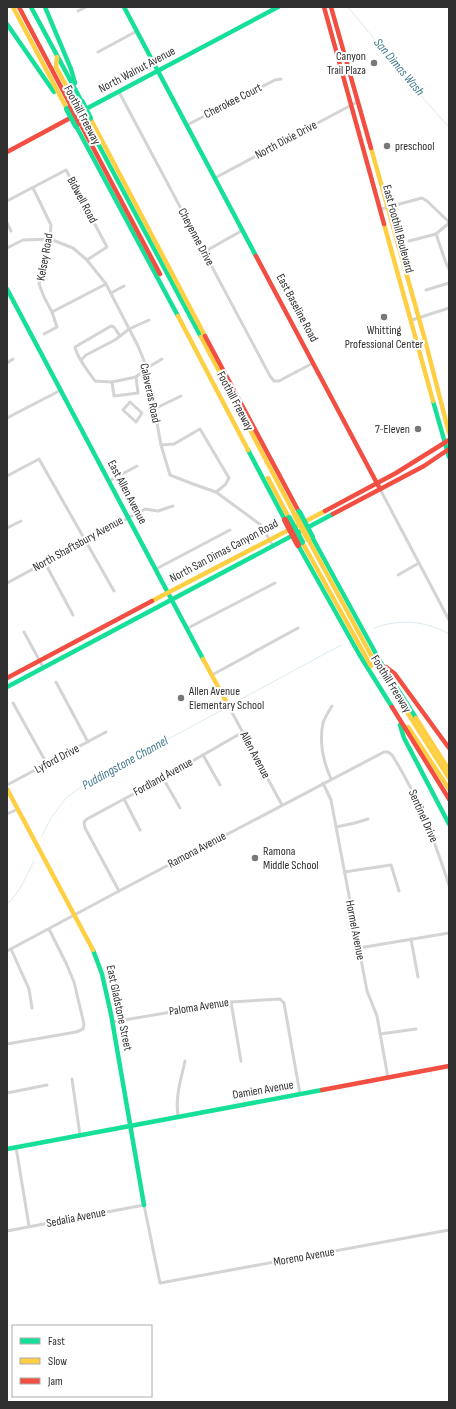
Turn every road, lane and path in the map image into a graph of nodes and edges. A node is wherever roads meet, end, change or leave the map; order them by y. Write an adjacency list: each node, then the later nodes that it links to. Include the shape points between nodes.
1 (13, 7): 20 (main road, Foothill Freeway)
2 (19, 7): 20 (main road)
3 (31, 7): 14 (main road, Foothill Freeway)
4 (45, 7): 18 (main road, via 71,69)
5 (86, 7): 10 (street)
6 (124, 7): 12 (main road, East Baseline Road)
7 (278, 7): 15 (main road, North Walnut Avenue)
8 (324, 7): 19 (main road, East Foothill Boulevard)
9 (331, 7): 19 (main road, East Foothill Boulevard)
10 (78, 11)
11 (7, 24): 20 (main road, via 20,44)
12 (137, 31): 13 (street); 15 (main road, East Baseline Road)
13 (98, 52)
14 (57, 55): 18 (main road, Foothill Freeway); 20 (main road, via 56,67)
15 (158, 71): 17 (main road, North Walnut Avenue); 22 (main road, East Baseline Road)
16 (281, 79): 22 (street, Cherokee Court)
17 (119, 92): 23 (main road, North Walnut Avenue); 36 (street, Cheyenne Drive)
18 (78, 94): 20 (main road, Foothill Freeway)
19 (355, 104): 24 (street, North Dixie Drive); 27 (main road, East Foothill Boulevard)
20 (74, 105): 21 (main road, Foothill Freeway, bridge); 21 (main road, Foothill Freeway, bridge)
21 (83, 122): 76 (main road, Foothill Freeway); 76 (main road, Foothill Freeway, via 162,287 260,473)
22 (187, 125): 24 (main road, East Baseline Road)
23 (7, 152)
24 (215, 178): 30 (main road, East Baseline Road)
25 (33, 188): 26 (street, Bidwell Road); 33 (street, Kelsey Road, via 51,225); 37 (street, Bidwell Road, via 66,170 107,247)
26 (7, 201)
27 (384, 208): 29 (street, via 422,198); 47 (main road, East Foothill Boulevard); 49 (main road, East Foothill Boulevard)
28 (7, 223): 31 (street)
29 (449, 223): 32 (street)
30 (243, 230): 36 (street); 57 (main road, East Baseline Road)
31 (11, 231)
32 (436, 234): 34 (street); 38 (street)
33 (50, 239): 35 (street, Calaveras Road, via 23,240); 37 (street, Calaveras Road, via 73,248); 46 (street, Kelsey Road, via 39,284)
34 (409, 241)
35 (7, 248)
36 (204, 252): 57 (street, Cheyenne Drive, via 274,381 279,381)
37 (87, 260): 40 (street, Calaveras Road)
38 (449, 269)
39 (449, 283): 43 (street)
40 (106, 284): 44 (street, Calaveras Road); 46 (street)
41 (124, 286): 44 (street)
42 (7, 289): 61 (main road, East Allen Avenue)
43 (426, 290)
44 (111, 294): 50 (street, Calaveras Road)
45 (449, 308): 47 (street)
46 (52, 312): 51 (street, Kelsey Road, via 57,327)
47 (419, 318): 49 (street); 67 (main road, East Foothill Boulevard)
48 (150, 320): 50 (street)
49 (412, 320): 69 (main road, East Foothill Boulevard)
50 (128, 329): 52 (street); 58 (street, Calaveras Road)
51 (44, 334)
52 (120, 336): 55 (street); 55 (street, via 111,326 75,346)
53 (13, 359): 56 (street)
54 (162, 359): 58 (street)
55 (81, 360): 60 (street, via 95,382)
56 (7, 363)
57 (313, 363): 73 (main road, East Baseline Road)
58 (146, 368): 59 (street); 65 (street, Calaveras Road)
59 (136, 377): 60 (street); 62 (street, via 138,393)
60 (112, 382): 62 (street, via 114,396)
61 (61, 390): 66 (street); 72 (main road, East Allen Avenue)
62 (124, 394): 64 (street)
63 (182, 396): 65 (street)
64 (130, 402): 64 (street, via 142,413 136,422 122,410)
65 (154, 409): 68 (street, Calaveras Road)
66 (7, 418)
67 (449, 433)
68 (161, 445): 74 (street, Calaveras Road, via 170,474); 74 (street, via 174,444 200,429 229,478)
69 (448, 448): 73 (main road, North San Dimas Canyon Road, via 415,462)
70 (137, 466): 72 (street)
71 (7, 476): 82 (street, via 39,459)
72 (109, 481): 77 (main road, East Allen Avenue)
73 (379, 486): 81 (main road, North San Dimas Canyon Road); 84 (main road, North San Dimas Canyon Road); 86 (street, East Baseline Road)
74 (216, 492): 81 (street, Calaveras Road, via 261,525)
75 (173, 506): 77 (street, North Shaftsbury Avenue, via 158,511 145,509)
76 (292, 516): 83 (main road, Foothill Freeway, bridge); 83 (main road, Foothill Freeway, bridge)
77 (128, 517): 82 (street, North Shaftsbury Avenue); 87 (main road, East Allen Avenue)
78 (20, 521): 79 (street)
79 (7, 528)
80 (230, 530): 87 (street)
81 (269, 539): 84 (street, Calaveras Road); 92 (main road, North San Dimas Canyon Road)
82 (84, 541): 85 (street, North Shaftsbury Avenue); 91 (street)
83 (305, 541): 94 (main road, Foothill Freeway, via 334,583); 97 (main road, Foothill Freeway, via 330,598)
84 (273, 546): 93 (main road, North San Dimas Canyon Road)
85 (45, 563): 89 (street, North Shaftsbury Avenue); 95 (street)
86 (419, 564): 88 (street); 96 (street, East Baseline Road)
87 (156, 569): 92 (main road, East Allen Avenue)
88 (398, 575)
89 (7, 582)
90 (275, 583): 98 (street)
91 (114, 591)
92 (169, 593): 93 (main road, East Allen Avenue); 101 (main road, North San Dimas Canyon Road)
93 (172, 599): 98 (main road, East Allen Avenue); 103 (main road, North San Dimas Canyon Road)
94 (351, 614): 102 (main road, Foothill Freeway); 121 (main road, via 380,670)
95 (72, 615)
96 (449, 620)
97 (346, 626): 111 (main road, Foothill Freeway, via 359,654); 127 (main road)
98 (188, 628): 104 (main road, East Allen Avenue)
99 (298, 628): 104 (street)
100 (24, 632): 101 (street)
101 (40, 661): 103 (street); 105 (main road, North San Dimas Canyon Road)
102 (381, 663): 115 (main road, via 396,674); 119 (main road, Foothill Freeway)
103 (43, 668): 107 (main road, North San Dimas Canyon Road)
104 (212, 675): 109 (main road, East Allen Avenue)
105 (7, 678)
106 (56, 682): 114 (street)
107 (7, 687)
108 (13, 703): 118 (street)
109 (228, 704): 113 (street, Allen Avenue)
110 (332, 706): 122 (street, via 324,721 322,735 324,763)
111 (397, 716): 129 (main road, Foothill Freeway); 135 (main road, via 404,738)
112 (106, 732): 114 (street, Lyford Drive)
113 (243, 732): 117 (street, Fordland Avenue); 130 (street, Allen Avenue)
114 (88, 742): 118 (street, Lyford Drive)
115 (449, 748)
116 (388, 752): 122 (street, Ramona Avenue, via 380,753); 139 (street, Sentinel Drive, via 395,759 421,808 436,843)
117 (203, 755): 120 (street, Fordland Avenue); 125 (street)
118 (47, 764): 124 (street, Lyford Drive)
119 (449, 770)
120 (163, 778): 128 (street, Fordland Avenue); 131 (street)
121 (449, 778)
122 (331, 779): 123 (street, Ramona Avenue)
123 (323, 783): 130 (street, Ramona Avenue); 136 (street, Hormel Avenue, via 331,800)
124 (7, 785)
125 (220, 785)
126 (7, 789): 132 (main road, East Gladstone Street)
127 (449, 789)
128 (124, 799): 137 (street); 140 (street, Fordland Avenue, via 84,822)
129 (449, 799)
130 (282, 805): 140 (street, Ramona Avenue)
131 (180, 808)
132 (18, 809): 133 (street); 142 (main road, East Gladstone Street)
133 (7, 814)
134 (368, 819): 136 (street)
135 (449, 824)
136 (336, 827): 138 (street, Hormel Avenue)
137 (140, 830)
138 (344, 872): 141 (street, via 391,865); 146 (street, Hormel Avenue)
139 (449, 885)
140 (119, 891): 142 (street, Ramona Avenue)
141 (399, 891)
142 (74, 915): 143 (street, Ramona Avenue); 152 (main road, East Gladstone Street, via 101,970)
143 (49, 929): 147 (street, Ramona Avenue); 155 (street, via 74,982 83,1029)
144 (449, 933): 145 (street)
145 (411, 939): 146 (street); 149 (street)
146 (359, 948): 154 (street, Hormel Avenue, via 367,991 377,1016)
147 (11, 949): 148 (street, Ramona Avenue); 151 (street, via 29,989)
148 (7, 951)
149 (418, 976)
150 (231, 1002): 152 (street, Paloma Avenue); 157 (street); 163 (street, Paloma Avenue, via 280,999 284,1002)
151 (32, 1008)
152 (112, 1022): 165 (main road, East Gladstone Street)
153 (416, 1029): 154 (street)
154 (380, 1034): 159 (street, Hormel Avenue)
155 (7, 1044)
156 (185, 1061): 164 (street, via 177,1095)
157 (241, 1061)
158 (449, 1066): 159 (main road, Damien Avenue)
159 (388, 1078): 163 (main road, Damien Avenue)
160 (72, 1079): 166 (street)
161 (47, 1085): 162 (street)
162 (7, 1093)
163 (300, 1094): 164 (main road, Damien Avenue)
164 (178, 1116): 165 (main road, Damien Avenue)
165 (131, 1125): 166 (main road, Damien Avenue); 169 (main road, East Gladstone Street)
166 (80, 1134): 167 (main road, Damien Avenue)
167 (16, 1147): 168 (main road, Damien Avenue); 170 (street)
168 (7, 1149)
169 (144, 1205): 170 (street, Sedalia Avenue); 171 (street, Moreno Avenue, via 160,1283)
170 (29, 1226): 172 (street, Sedalia Avenue)
171 (449, 1230)
172 (7, 1231)

